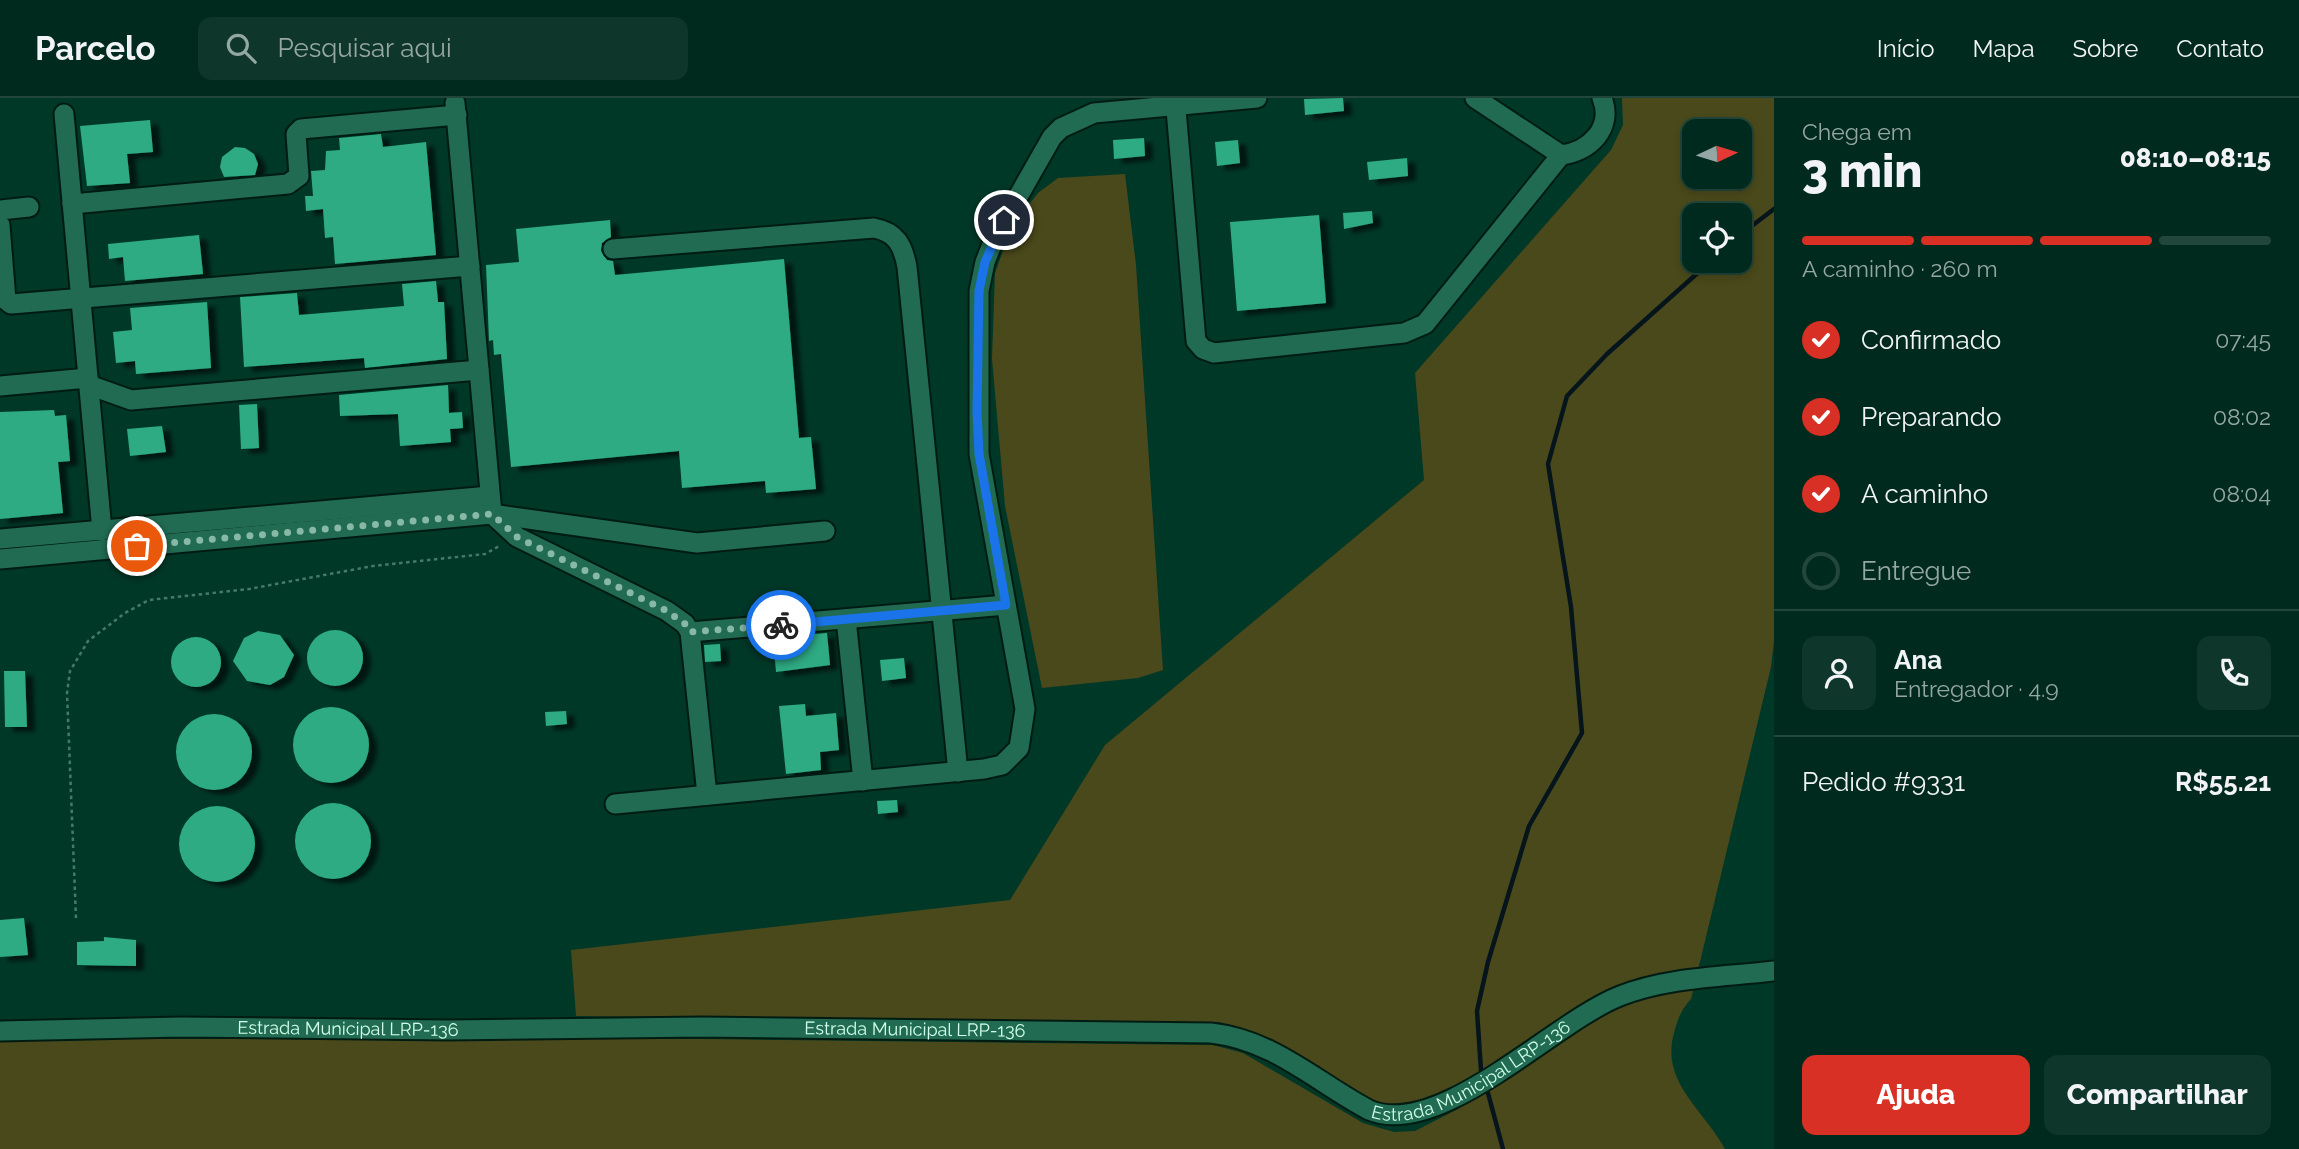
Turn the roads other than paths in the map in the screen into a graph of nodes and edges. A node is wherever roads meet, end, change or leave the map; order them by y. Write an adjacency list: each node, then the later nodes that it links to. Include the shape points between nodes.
1 (1257, 98): 4 (street)
2 (1475, 98): 6 (street)
3 (1602, 98): 6 (street, via 1605,116 1597,138 1580,150)
4 (1175, 102): 6 (street, via 1196,341 1214,353 1404,333 1425,324); 22 (street, via 1094,113 1061,128 1004,220 985,262 979,291 978,437)
5 (64, 114): 7 (street)
6 (1561, 155)
7 (72, 204): 12 (street, via 288,184 299,176 296,134 301,129 456,109); 13 (street)
8 (29, 208): 9 (street)
9 (0, 211)
10 (0, 225): 13 (street, via 8,303)
11 (613, 249): 23 (street, via 874,228 896,236 908,267)
12 (470, 266): 13 (street); 14 (street)
13 (81, 298): 15 (street)
14 (479, 370): 15 (street, via 131,400); 17 (street)
15 (88, 381): 16 (street); 18 (street)
16 (0, 386)
17 (491, 505): 18 (street); 19 (street, via 698,543); 21 (street); 25 (street, via 517,537 667,611)
18 (102, 531): 20 (street)
19 (825, 531)
20 (0, 539)
21 (0, 559)
22 (1006, 605): 23 (street); 26 (street, via 1023,686 1024,731 1019,748 1002,765)
23 (942, 610): 24 (street); 26 (street)
24 (846, 619): 25 (street); 27 (street)
25 (690, 632): 28 (street)
26 (958, 772): 27 (street)
27 (863, 781): 28 (street)
28 (708, 795): 29 (street)
29 (615, 804)
30 (1774, 971): 31 (street, Estrada Municipal LRP-136, via 1656,986 1619,996 1459,1095 1403,1116 1369,1110 1256,1043 1211,1033 703,1027)
31 (0, 1031)

